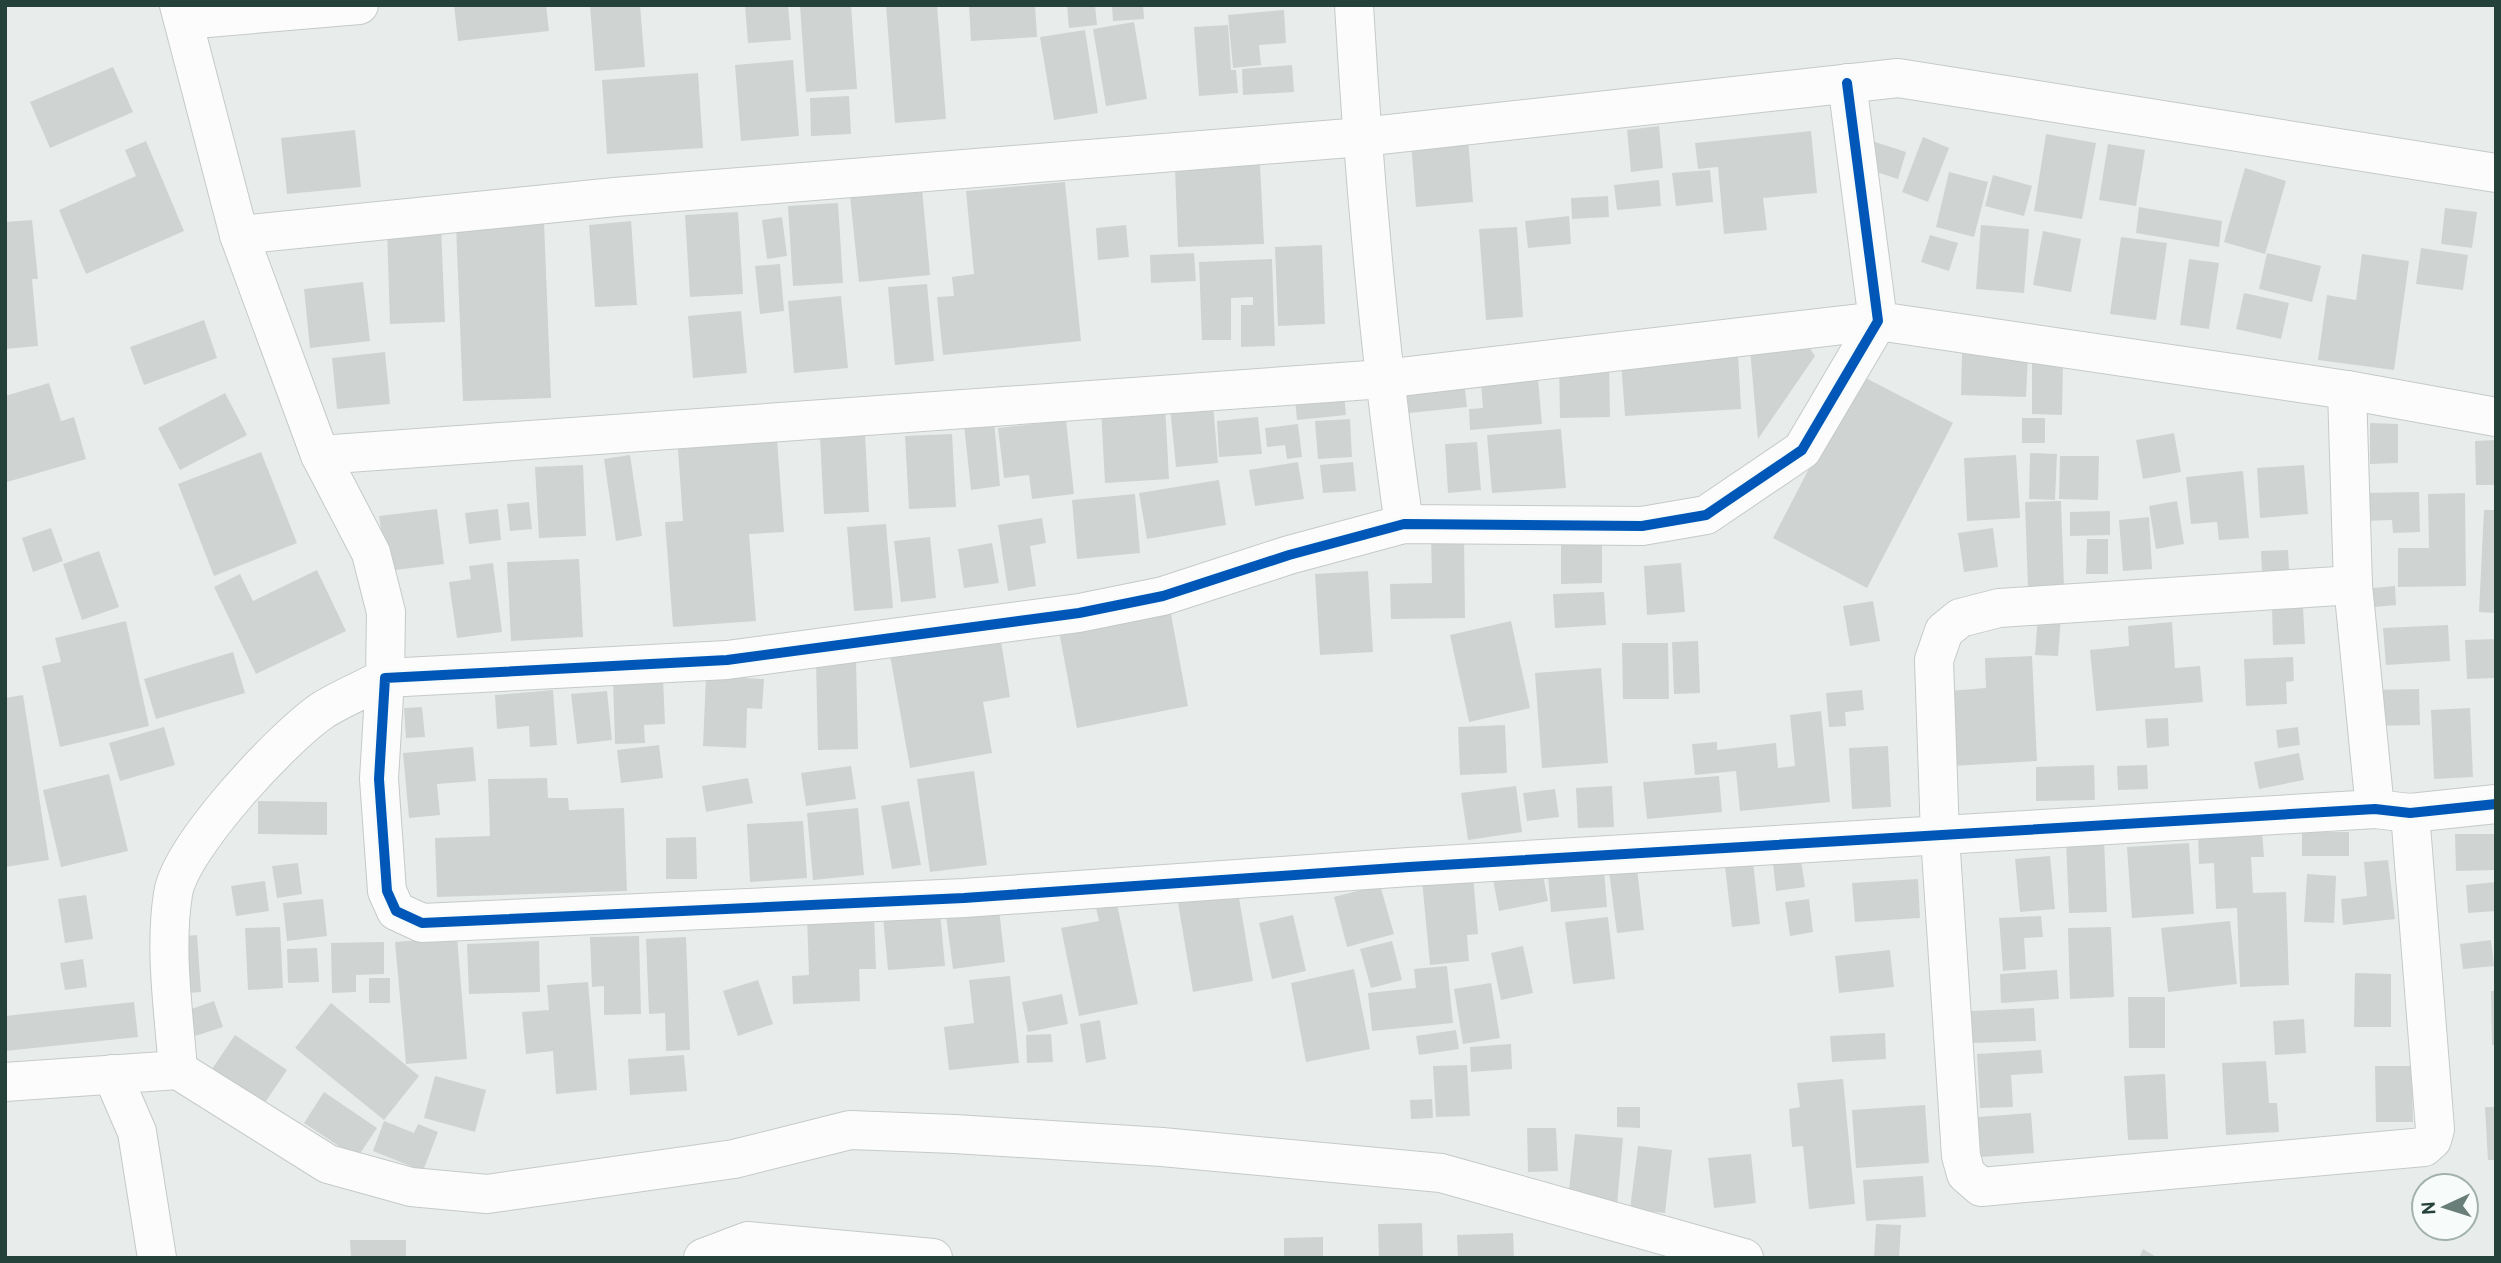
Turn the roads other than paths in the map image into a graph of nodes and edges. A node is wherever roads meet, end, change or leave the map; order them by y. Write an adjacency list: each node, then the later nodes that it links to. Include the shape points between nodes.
1 (359, 5): 3 (street)
2 (1354, 5): 5 (street)
3 (181, 13): 7 (street)
4 (1847, 83): 5 (street); 6 (street, via 1898,78); 8 (street)
5 (1362, 137): 7 (street, via 615,197); 9 (street)
6 (2496, 173)
7 (239, 235): 12 (street)
8 (1878, 321): 9 (street); 10 (street); 13 (street, via 1802,450 1706,515 1642,526)
9 (1383, 379): 12 (street); 13 (street)
10 (2347, 390): 11 (street); 14 (street)
11 (2496, 417)
12 (320, 455): 15 (street, via 371,553 386,612)
13 (1404, 524): 15 (street, via 1163,596 1079,613 727,660)
14 (2353, 585): 17 (street); 18 (street, via 1999,608 1960,618 1944,631 1934,660)
15 (385, 678): 18 (street, via 379,779 387,891 396,911 422,923 964,898); 19 (street, via 325,709 298,729 259,766 179,870 173,894 171,967)
16 (2496, 804): 17 (street)
17 (2392, 811): 18 (street); 18 (street, via 2435,1129 2432,1140 2424,1147 1981,1187 1966,1174 1961,1156)
18 (1940, 836)
19 (178, 1070): 20 (street); 25 (street, via 328,1164 411,1187 487,1194 734,1159 850,1130 955,1134 1163,1146 1441,1172)
20 (112, 1074): 21 (street); 23 (street, via 136,1132)
21 (5, 1082)
22 (917, 1256): 24 (street, via 748,1241)
23 (157, 1258)
24 (703, 1258)
25 (1744, 1258)

